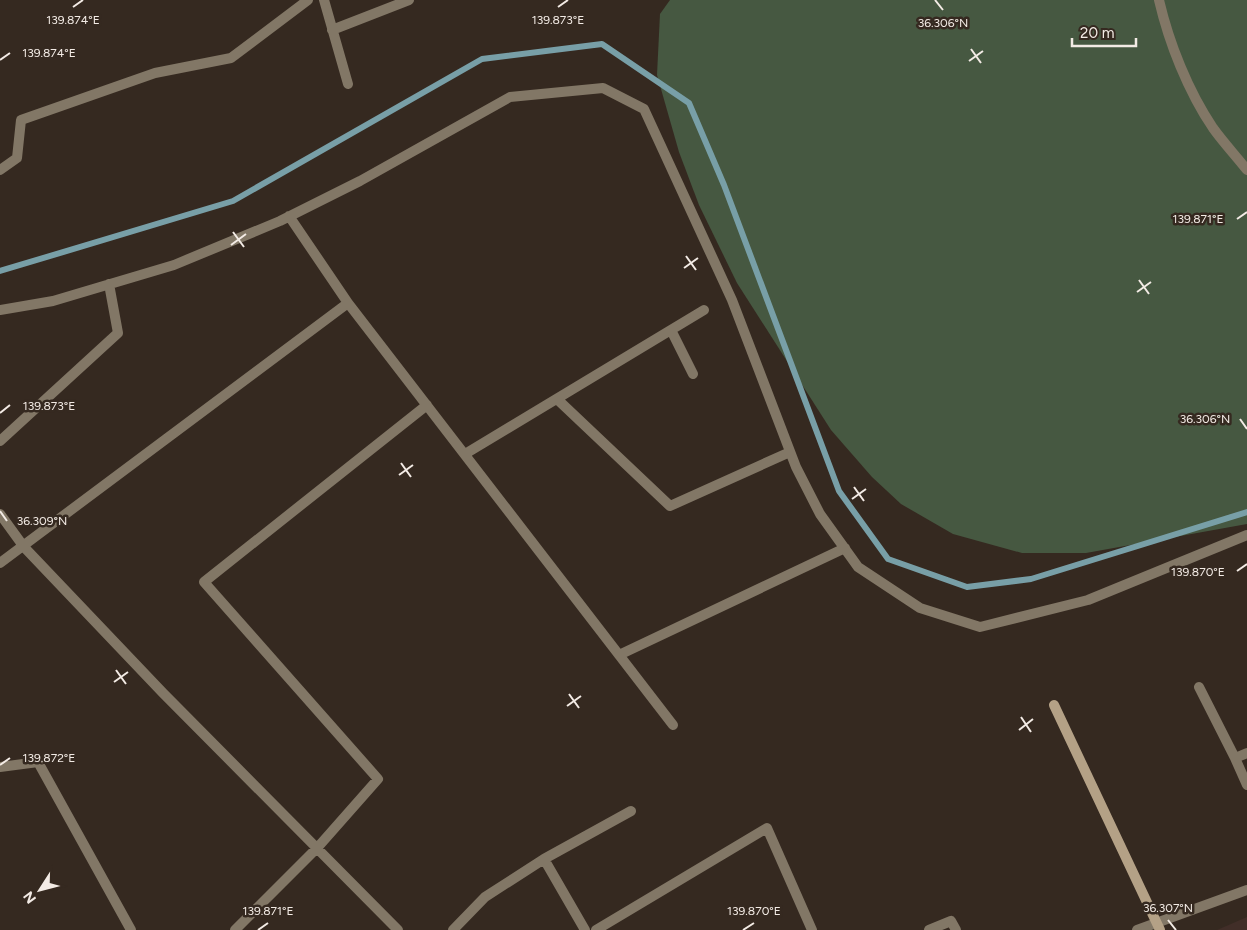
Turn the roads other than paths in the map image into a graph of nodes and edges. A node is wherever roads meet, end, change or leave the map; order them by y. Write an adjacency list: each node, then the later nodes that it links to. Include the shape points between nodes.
1 (308, 0): 7 (street, via 231,58 155,72 21,120 16,158)
2 (324, 0): 5 (street)
3 (408, 0): 5 (street)
4 (1159, 0): 8 (street, via 1189,84 1213,128)
5 (332, 30): 6 (street)
6 (348, 84)
7 (0, 170)
8 (1247, 170)
9 (290, 216): 10 (street, via 174,265); 11 (street); 19 (street, via 360,181 510,97 603,88 644,109 732,300)
10 (109, 284): 12 (street, via 53,301); 18 (street, via 118,333)
11 (348, 303): 17 (street); 23 (street)
12 (0, 310)
13 (704, 310): 14 (street)
14 (671, 330): 15 (street); 16 (street)
15 (693, 374)
16 (557, 399): 19 (street, via 670,506); 20 (street)
17 (427, 405): 20 (street); 35 (street, via 204,582 378,779)
18 (0, 441)
19 (790, 452): 24 (street, via 820,514)
20 (464, 454): 26 (street)
21 (0, 514): 23 (street)
22 (1247, 535): 24 (street, via 1088,600 980,627 920,608 858,567)
23 (24, 547): 25 (street); 35 (street, via 163,694)
24 (844, 548): 26 (street)
25 (0, 564)
26 (619, 655): 29 (street)
27 (1199, 687): 31 (street)
28 (1054, 705): 38 (street)
29 (673, 725)
30 (1247, 753): 31 (street)
31 (1234, 758): 33 (street)
32 (0, 767): 39 (street, via 38,762)
33 (1247, 784)
34 (631, 811): 36 (street)
35 (318, 847): 40 (street); 41 (street)
36 (544, 859): 42 (street, via 485,897); 43 (street)
37 (1247, 890): 38 (street)
38 (1158, 926): 48 (street)
39 (131, 930)
40 (235, 930)
41 (398, 930)
42 (453, 930)
43 (585, 930)
44 (596, 930): 45 (street, via 767,828)
45 (812, 930)
46 (929, 930): 47 (street, via 951,920)
47 (956, 930)
48 (1137, 930)

